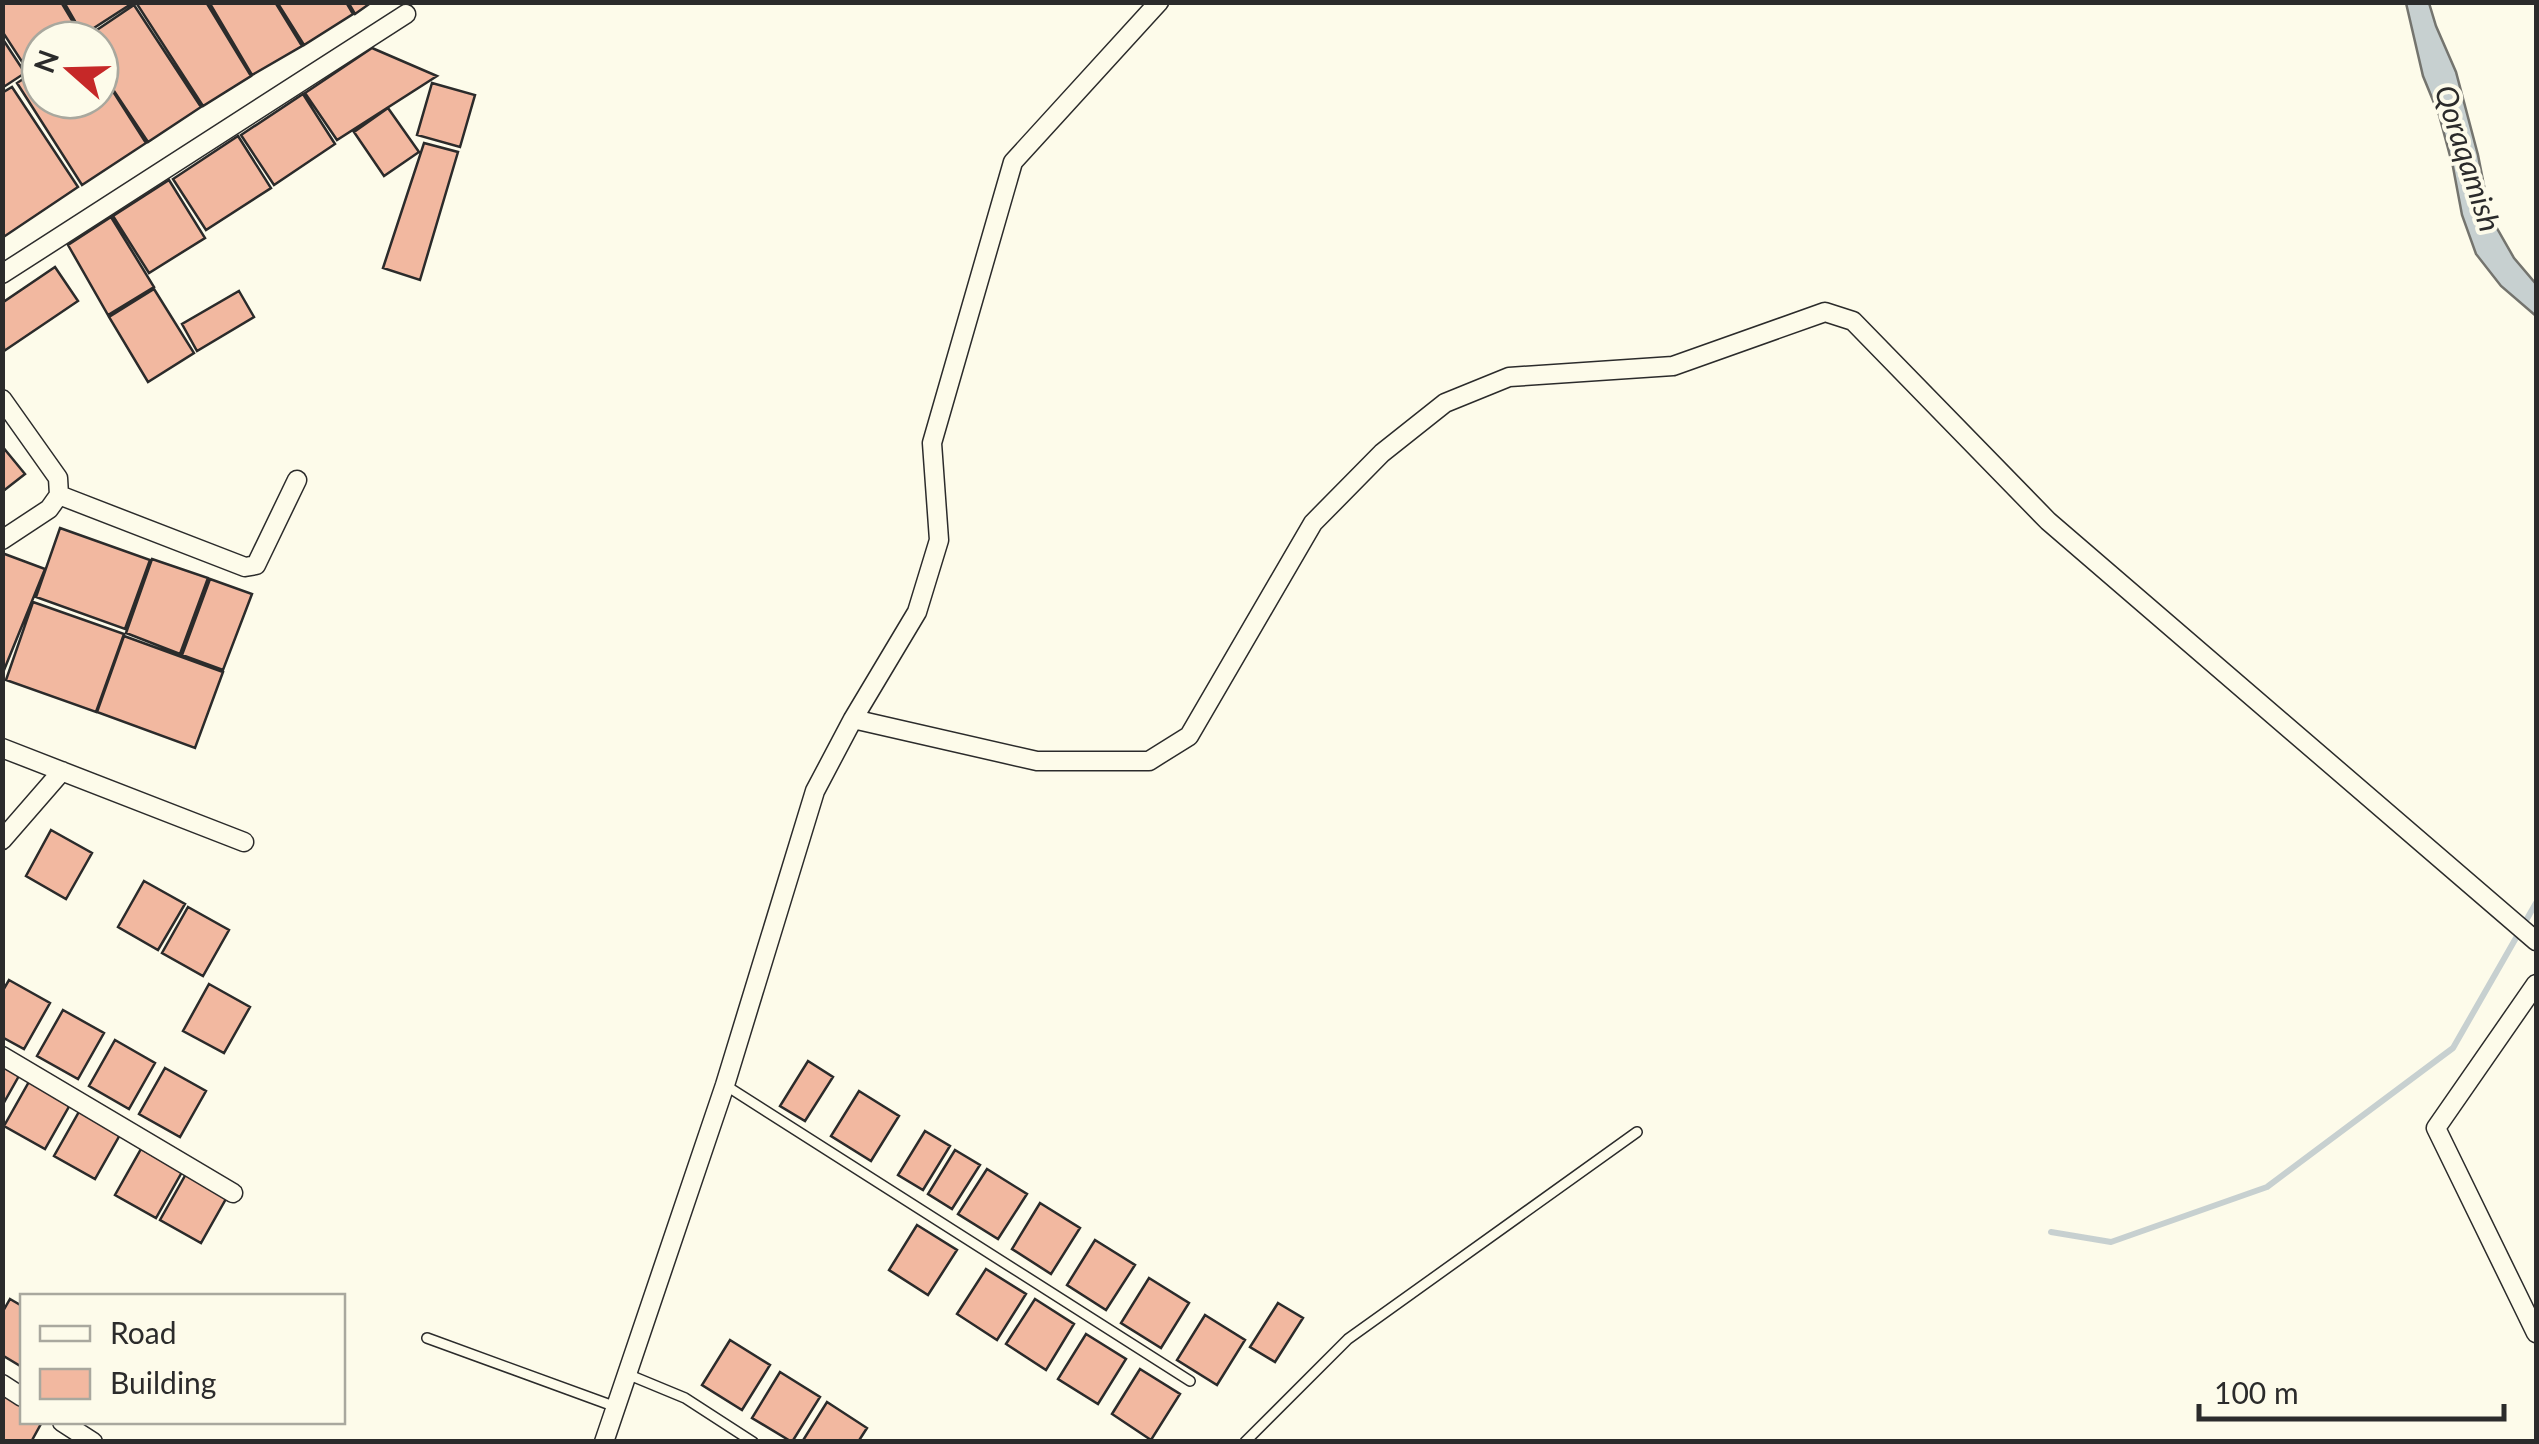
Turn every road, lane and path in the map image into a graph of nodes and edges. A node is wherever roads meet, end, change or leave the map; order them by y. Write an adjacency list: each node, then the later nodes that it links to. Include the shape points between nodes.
1 (1160, 2): 8 (street, via 1013,162 932,444 939,540 917,612)
2 (406, 14): 3 (street)
3 (2, 274)
4 (2, 399): 6 (street, via 58,478)
5 (297, 480): 6 (street, via 256,566 245,567)
6 (60, 495): 7 (street)
7 (2, 540)
8 (853, 719): 13 (street, via 1037,761 1150,761 1189,736 1313,524 1382,453 1446,403 1509,377 1673,366 1824,312 1853,321 2048,520); 16 (street, via 816,791)
9 (2, 748): 10 (street)
10 (62, 772): 11 (street); 12 (street)
11 (2, 840)
12 (244, 842)
13 (2534, 935)
14 (2536, 984): 19 (street, via 2436,1128)
15 (2, 1056): 18 (street)
16 (725, 1085): 21 (street); 22 (lane)
17 (1636, 1132): 28 (lane, via 1348,1339)
18 (234, 1193)
19 (2536, 1333)
20 (427, 1338): 23 (lane)
21 (627, 1374): 23 (street); 27 (lane, via 685,1398)
22 (1190, 1381)
23 (616, 1408): 26 (street)
24 (65, 1424): 25 (street)
25 (93, 1442)
26 (604, 1442)
27 (753, 1442)
28 (1246, 1442)

